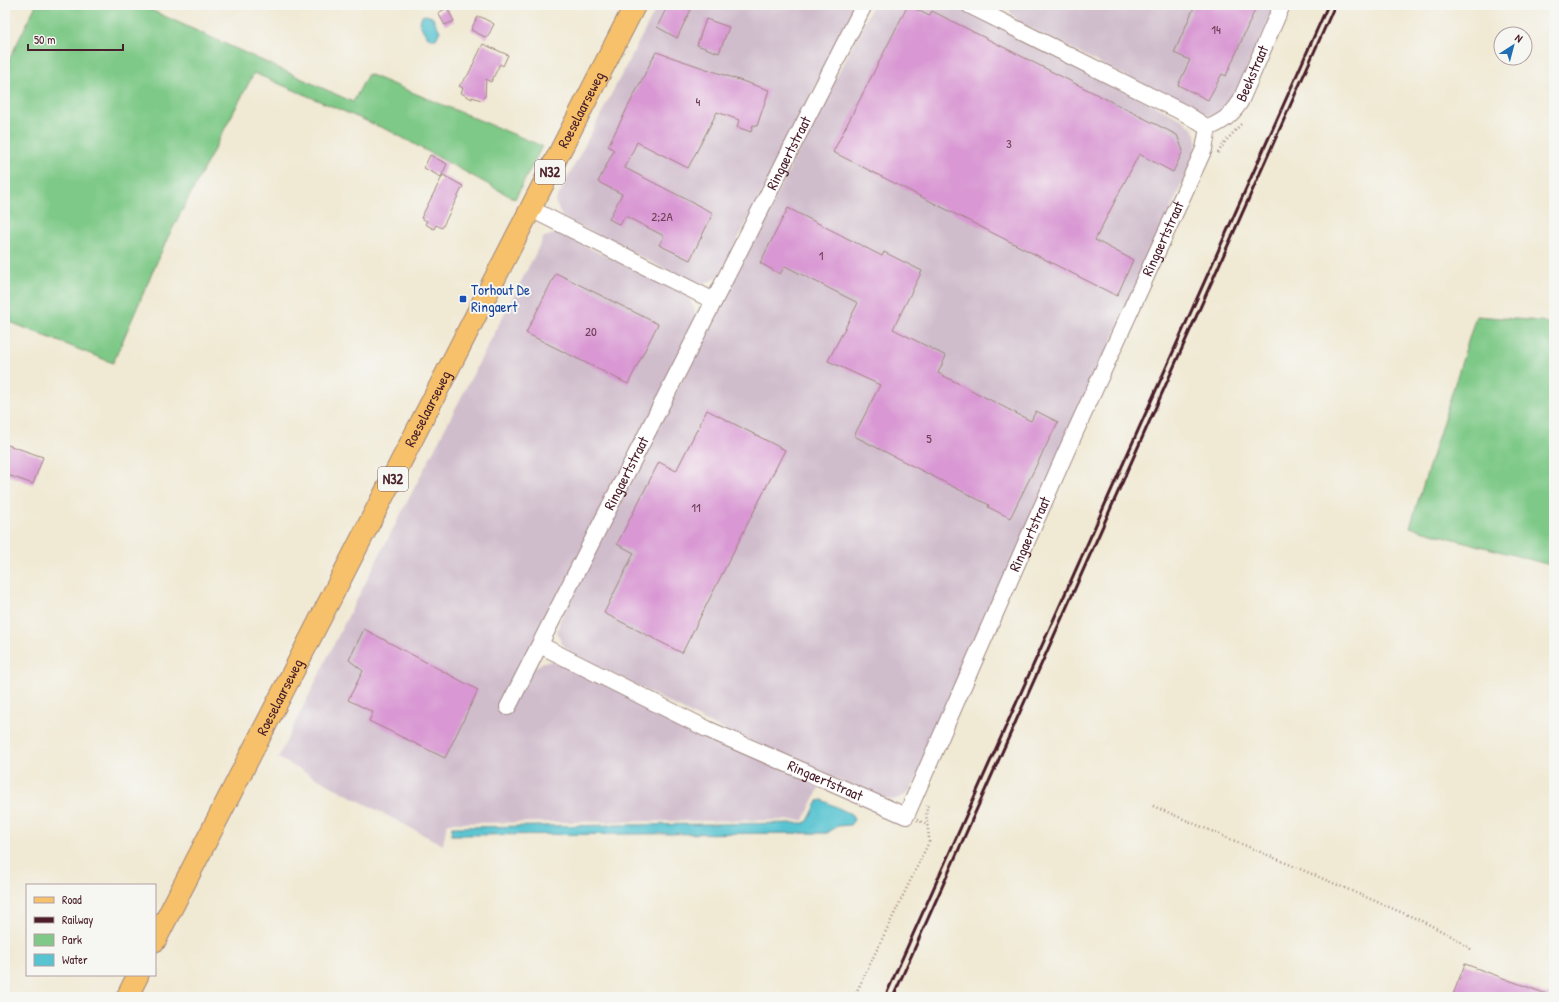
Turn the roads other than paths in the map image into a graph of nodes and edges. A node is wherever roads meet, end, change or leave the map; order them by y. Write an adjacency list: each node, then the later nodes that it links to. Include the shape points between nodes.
1 (635, 5): 7 (main road, Roeselaarseweg / N32)
2 (864, 5): 8 (street, Ringaertstraat)
3 (969, 5): 5 (street)
4 (1282, 5): 6 (street, Beekstraat, via 1240,102 1232,114)
5 (993, 10): 6 (street)
6 (1208, 128): 9 (street, Ringaertstraat, via 1204,149 1066,452 906,816 707,729)
7 (531, 209): 8 (street); 11 (main road, Roeselaarseweg / N32)
8 (714, 302): 9 (street, Ringaertstraat)
9 (540, 645): 10 (street, Ringaertstraat)
10 (508, 707)
11 (156, 939)
12 (138, 976): 13 (main road)
13 (127, 997)

